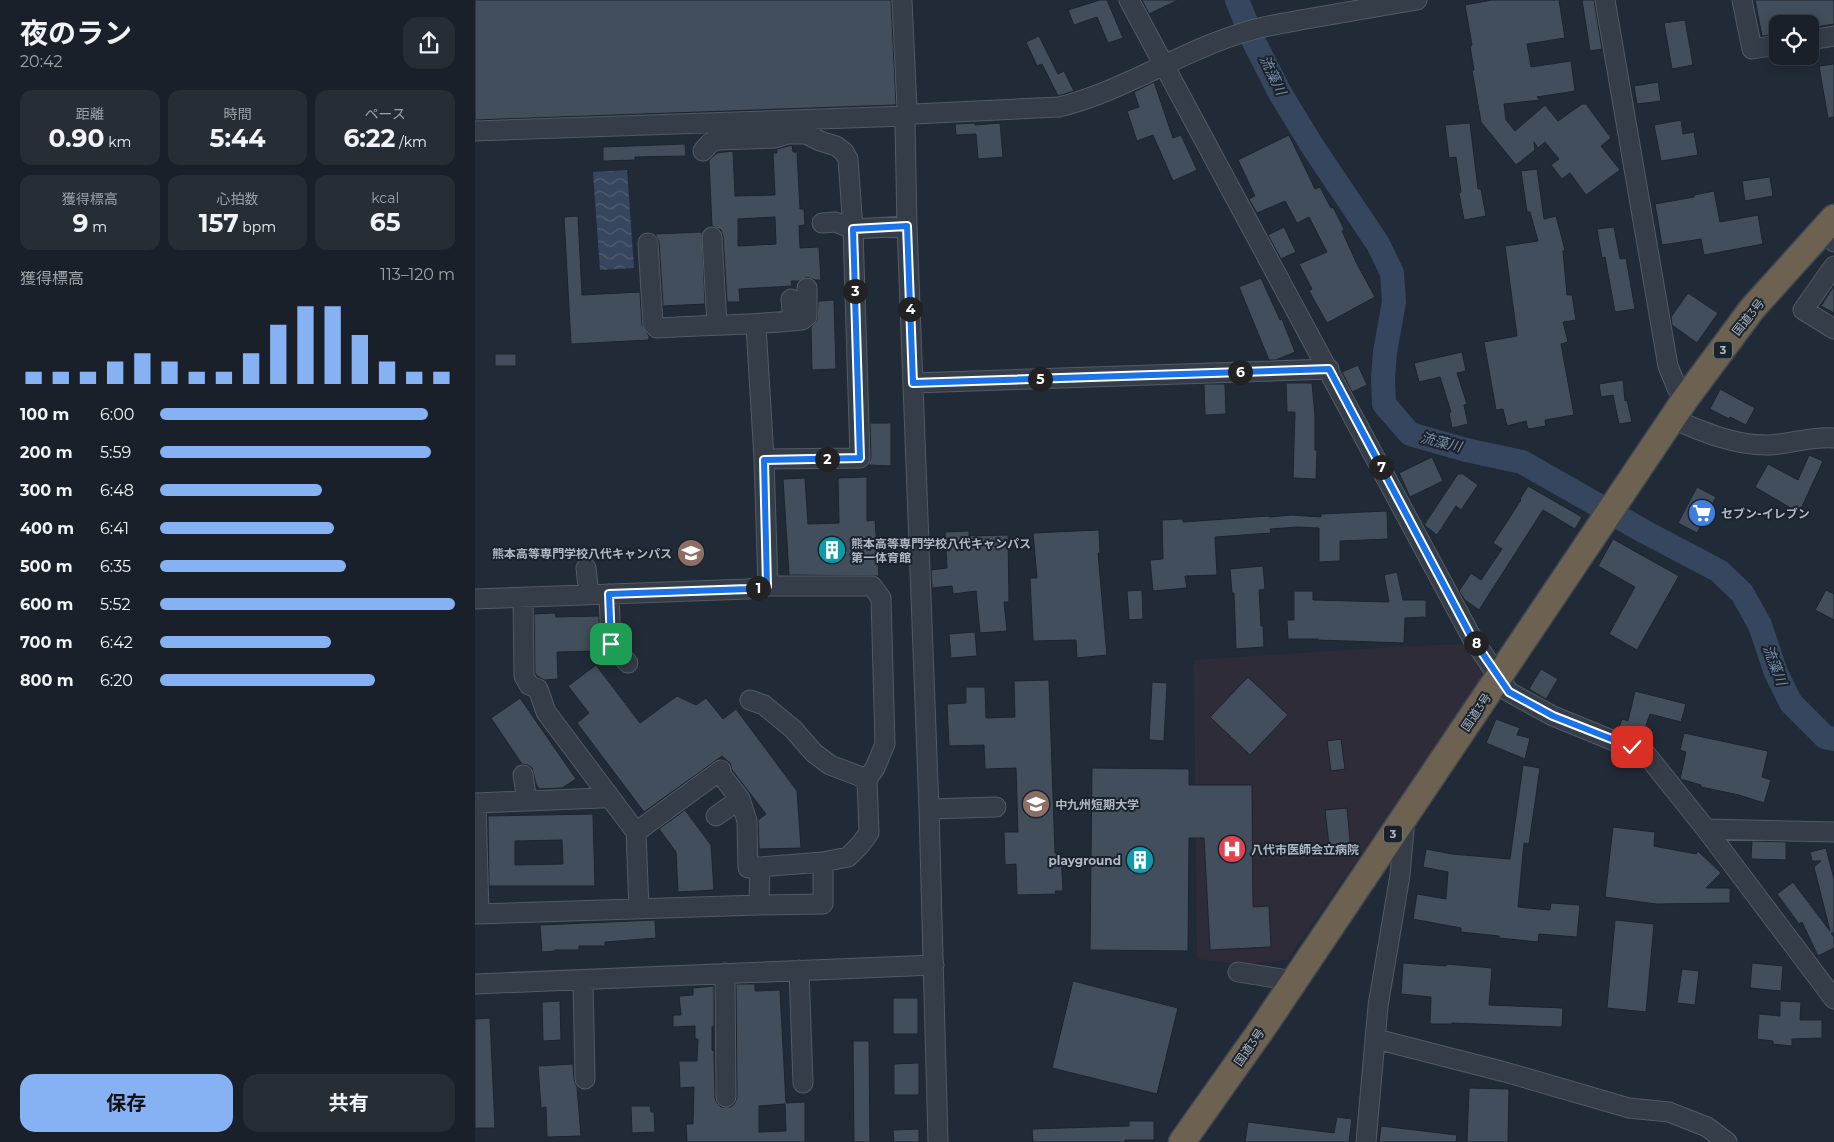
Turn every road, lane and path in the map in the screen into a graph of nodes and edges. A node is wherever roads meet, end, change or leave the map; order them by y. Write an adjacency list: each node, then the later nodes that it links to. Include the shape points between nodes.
1 (903, 0): 10 (street)
2 (1129, 0): 9 (street)
3 (1417, 0): 9 (street, via 1246,32)
4 (1605, 0): 26 (street, via 1668,366 1677,388)
5 (1742, 0): 8 (street, via 1752,49)
6 (1834, 36): 7 (street)
7 (1819, 38)
8 (1769, 46)
9 (1165, 65): 10 (street, via 1080,102 1059,107); 24 (street)
10 (906, 116): 11 (street); 14 (street)
11 (475, 131)
12 (703, 151): 15 (street, via 718,140 775,138 788,134 806,134 836,146 848,159)
13 (822, 223): 15 (street, via 835,222)
14 (907, 226): 15 (street); 25 (street)
15 (853, 229): 28 (street, via 860,458)
16 (1830, 230): 26 (highway, 国道3号 / 3, via 1753,309)
17 (712, 237): 21 (street)
18 (648, 243): 21 (street, via 653,324 657,328)
19 (1834, 266): 23 (street, via 1803,310)
20 (799, 294): 22 (street, via 807,316 802,320)
21 (717, 324): 22 (street)
22 (757, 325): 28 (street)
23 (1834, 329)
24 (1329, 369): 25 (street); 36 (street, via 1472,638)
25 (913, 383): 45 (street)
26 (1680, 409): 27 (street, via 1691,427 1736,442 1769,445); 36 (highway, 国道3号 / 3)
27 (1834, 438)
28 (764, 460): 30 (street)
29 (586, 568): 32 (street)
30 (767, 586): 31 (street); 39 (street, via 872,586 881,598 885,744)
31 (609, 594): 32 (street); 35 (street, via 611,644)
32 (589, 595): 33 (street)
33 (523, 597): 34 (street); 40 (street, via 524,676 529,685 538,689 546,712)
34 (475, 599)
35 (628, 663)
36 (1499, 678): 47 (highway, 国道3号 / 3); 48 (street, via 1509,692 1553,716 1646,754)
37 (750, 700): 39 (street, via 764,705 830,765)
38 (523, 775): 42 (street)
39 (867, 780): 51 (street, via 869,833 847,856)
40 (608, 794): 42 (street, via 602,798); 49 (street)
41 (740, 799): 46 (street); 49 (street, via 720,771); 52 (street, via 747,821 748,868)
42 (527, 801): 43 (street)
43 (476, 803): 55 (street)
44 (995, 807): 45 (street)
45 (929, 809): 56 (street)
46 (716, 816)
47 (1405, 816): 61 (highway, 国道3号 / 3); 64 (street, via 1400,875 1378,1006)
48 (1706, 830): 50 (street); 63 (street)
49 (636, 832): 54 (street)
50 (1834, 833)
51 (823, 862): 52 (street); 53 (street, via 823,904)
52 (760, 867): 53 (street)
53 (759, 905): 54 (street)
54 (639, 909): 55 (street)
55 (477, 914)
56 (934, 965): 57 (street); 68 (street)
57 (799, 970): 59 (street); 66 (street)
58 (1238, 972): 61 (street)
59 (725, 973): 60 (street); 67 (street)
60 (583, 980): 62 (street); 65 (street)
61 (1295, 981): 69 (highway, 国道3号 / 3)
62 (475, 984)
63 (1834, 999)
64 (1376, 1039): 70 (street); 71 (street, via 1629,1108 1669,1112 1707,1127)
65 (585, 1079)
66 (803, 1083)
67 (726, 1097)
68 (938, 1142)
69 (1182, 1142)
70 (1366, 1142)
71 (1727, 1142)

